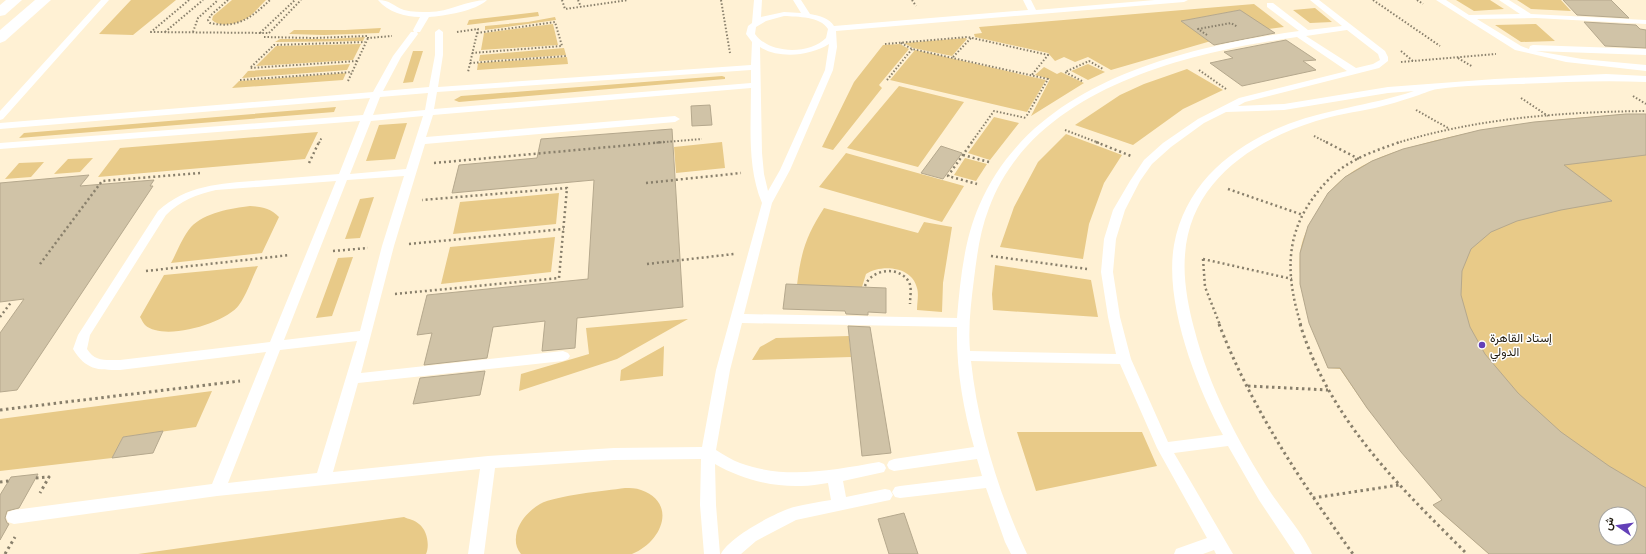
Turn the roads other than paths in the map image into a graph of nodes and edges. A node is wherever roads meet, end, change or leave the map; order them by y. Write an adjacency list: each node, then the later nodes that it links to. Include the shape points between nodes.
1 (15, 0): 14 (street)
2 (44, 0): 26 (street)
3 (105, 0): 40 (lane)
4 (382, 0): 17 (lane, via 392,9)
5 (483, 0): 16 (lane, via 468,7)
6 (758, 0): 22 (lane)
7 (797, 0): 18 (lane)
8 (1027, 0): 15 (lane)
9 (1184, 0): 15 (lane)
10 (1314, 0): 23 (lane)
11 (1440, 0): 20 (lane)
12 (1503, 0): 19 (lane)
13 (1270, 5): 25 (lane)
14 (0, 12)
15 (1033, 12): 24 (lane)
16 (442, 13): 17 (lane); 36 (lane, via 439,55)
17 (426, 14): 37 (lane, via 397,56)
18 (807, 15): 22 (lane, via 779,15); 24 (lane, via 823,20)
19 (1529, 16): 20 (lane); 21 (lane)
20 (1468, 17): 28 (lane)
21 (1646, 22)
22 (756, 23): 27 (lane, via 750,33)
23 (1349, 27): 25 (lane); 32 (lane, via 1384,57 1381,64)
24 (832, 32): 27 (lane, via 828,41 821,46 799,52 774,50); 48 (lane, via 833,47 829,70 785,170)
25 (1302, 34): 32 (lane); 50 (lane, via 1182,58 1121,79 1099,89 1046,123 1026,142 1007,167 992,189 980,216 971,253)
26 (0, 38)
27 (756, 43): 30 (lane)
28 (1518, 48): 29 (lane, via 1583,48); 31 (lane, via 1569,61)
29 (1646, 52)
30 (754, 67): 34 (lane); 36 (lane)
31 (1646, 68)
32 (1354, 71): 38 (lane, via 1242,100)
33 (1646, 79): 35 (lane, via 1541,79)
34 (755, 85): 39 (lane); 48 (lane, via 758,171 761,191)
35 (1432, 87): 38 (lane, via 1388,90 1284,107); 57 (lane, via 1398,99 1310,119 1275,132 1243,150 1217,171 1197,198 1186,224 1179,254 1184,314 1192,348)
36 (432, 90): 37 (lane); 39 (lane)
37 (376, 95): 41 (lane); 43 (lane)
38 (1226, 109): 55 (lane, via 1201,121 1148,162 1119,210 1110,239 1107,272)
39 (429, 113): 41 (lane); 44 (lane)
40 (0, 117)
41 (368, 118): 45 (lane); 47 (lane)
42 (675, 119): 44 (lane)
43 (0, 126)
44 (420, 141): 46 (lane)
45 (0, 146)
46 (412, 169): 47 (lane); 51 (lane, via 388,246)
47 (344, 178): 52 (lane); 52 (lane, via 216,187 184,196 171,204 162,213 84,335 80,349 85,359 100,365 120,365)
48 (767, 203): 49 (lane)
49 (738, 318): 50 (lane); 60 (lane, via 724,370)
50 (962, 323): 54 (lane)
51 (365, 335): 52 (lane); 56 (lane)
52 (276, 347): 67 (lane)
53 (563, 356): 56 (lane)
54 (964, 356): 55 (lane); 59 (lane)
55 (1124, 359): 58 (lane)
56 (352, 379): 65 (lane)
57 (1233, 440): 58 (lane); 76 (lane, via 1275,513)
58 (1164, 448): 70 (lane)
59 (982, 452): 62 (lane); 66 (lane)
60 (708, 453): 61 (lane, via 614,454); 64 (lane, via 735,468 766,476 801,480); 72 (lane, via 708,505)
61 (488, 462): 65 (lane); 71 (lane)
62 (894, 466)
63 (879, 468): 64 (lane)
64 (835, 476): 68 (lane)
65 (323, 479): 67 (lane)
66 (991, 481): 68 (lane, via 892,493); 74 (lane)
67 (217, 490): 69 (lane)
68 (839, 504): 73 (lane, via 793,514 750,536)
69 (14, 517)
70 (1221, 548): 75 (lane)
71 (476, 554)
72 (712, 554)
73 (729, 554)
74 (1019, 554)
75 (1182, 554)
76 (1304, 554)

